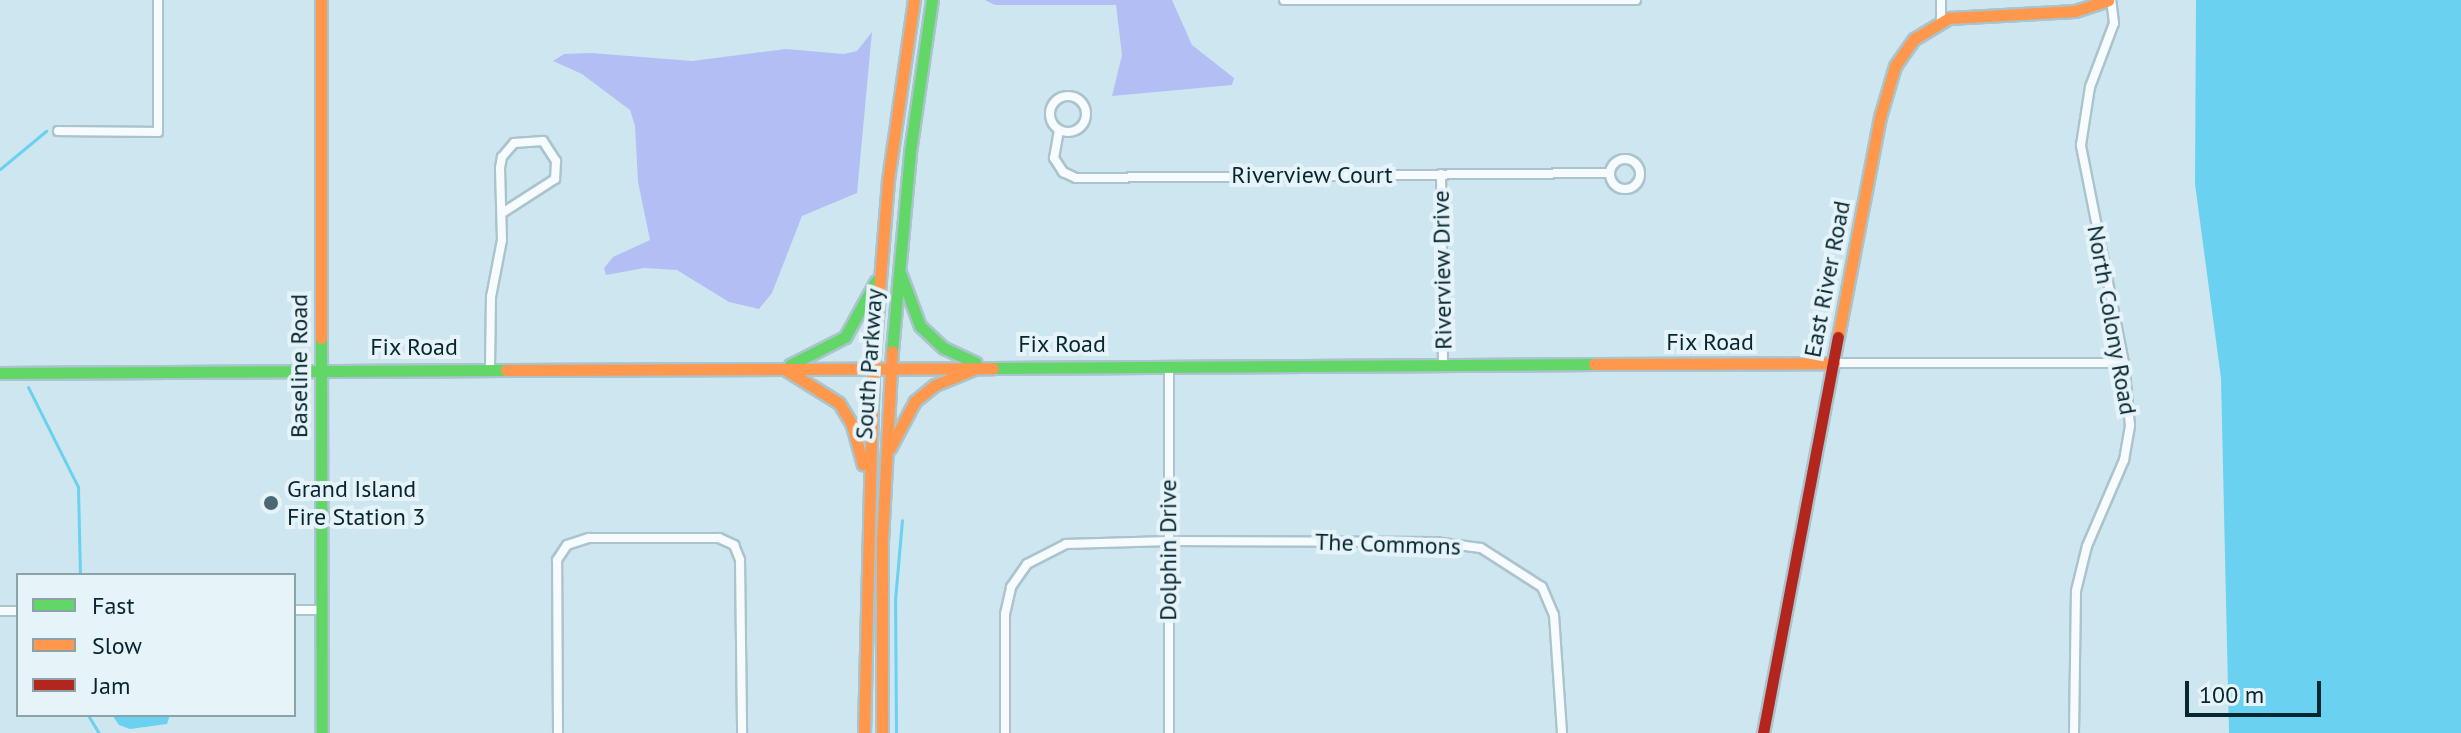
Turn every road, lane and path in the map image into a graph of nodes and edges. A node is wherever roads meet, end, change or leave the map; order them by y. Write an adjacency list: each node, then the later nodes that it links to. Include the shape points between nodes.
1 (158, 0): 11 (street, via 158,132)
2 (321, 0): 26 (main road, Baseline Road)
3 (914, 0): 16 (main road, South Parkway)
4 (932, 0): 15 (main road, South Parkway)
5 (1284, 0): 6 (street)
6 (1636, 0)
7 (1941, 0): 9 (street)
8 (2109, 0): 9 (main road, via 2075,11 1968,14); 18 (street, North Colony Road, via 2114,23 2090,87 2081,145)
9 (1941, 20): 17 (main road, East River Road, via 1906,49 1888,83)
10 (1059, 130): 10 (street, Riverview Court, via 1074,131 1083,123 1085,110 1075,98 1060,98 1052,106 1051,119); 13 (street, Riverview Court, via 1054,158 1063,172 1076,178)
11 (58, 131)
12 (1609, 173): 13 (street, Riverview Court)
13 (1441, 174): 20 (street, Riverview Drive)
14 (502, 213): 14 (street, via 555,179 556,161 543,141 521,140 507,148 500,168); 24 (street, via 491,297)
15 (899, 255): 19 (main road, via 908,302 920,326 944,348); 22 (main road, South Parkway)
16 (881, 269): 21 (main road, South Parkway); 25 (main road, via 862,314 845,337)
17 (1834, 363): 18 (street, Fix Road); 20 (main road, Fix Road); 41 (main road, East River Road)
18 (2124, 363): 42 (street, North Colony Road, via 2128,443 2076,591)
19 (984, 366): 22 (main road, Fix Road); 23 (main road, Fix Road); 29 (main road, via 935,385 915,401 893,436)
20 (1443, 366): 23 (main road, Fix Road)
21 (873, 367): 22 (main road, Fix Road); 25 (main road, Fix Road); 28 (main road, South Parkway)
22 (890, 367): 29 (main road, South Parkway)
23 (1169, 367): 30 (street, Dolphin Drive)
24 (490, 368): 25 (main road, Fix Road); 26 (main road, Fix Road)
25 (782, 368): 28 (main road, via 825,391 843,409)
26 (320, 370): 27 (main road, Fix Road); 32 (main road, Baseline Road)
27 (0, 373)
28 (867, 480): 36 (main road, South Parkway)
29 (883, 484): 37 (main road, South Parkway)
30 (1169, 541): 38 (street, The Commons, via 1066,544 1037,556 1017,576 1005,614); 39 (street, Dolphin Drive); 40 (street, The Commons, via 1435,542 1481,548 1542,587 1557,628)
31 (296, 610): 32 (street)
32 (321, 610): 33 (main road, Baseline Road)
33 (322, 733)
34 (558, 733): 35 (street, via 557,560 567,545 589,538 719,538 734,545 740,560)
35 (742, 733)
36 (864, 733)
37 (882, 733)
38 (1005, 733)
39 (1169, 733)
40 (1562, 733)
41 (1763, 733)
42 (2074, 733)

